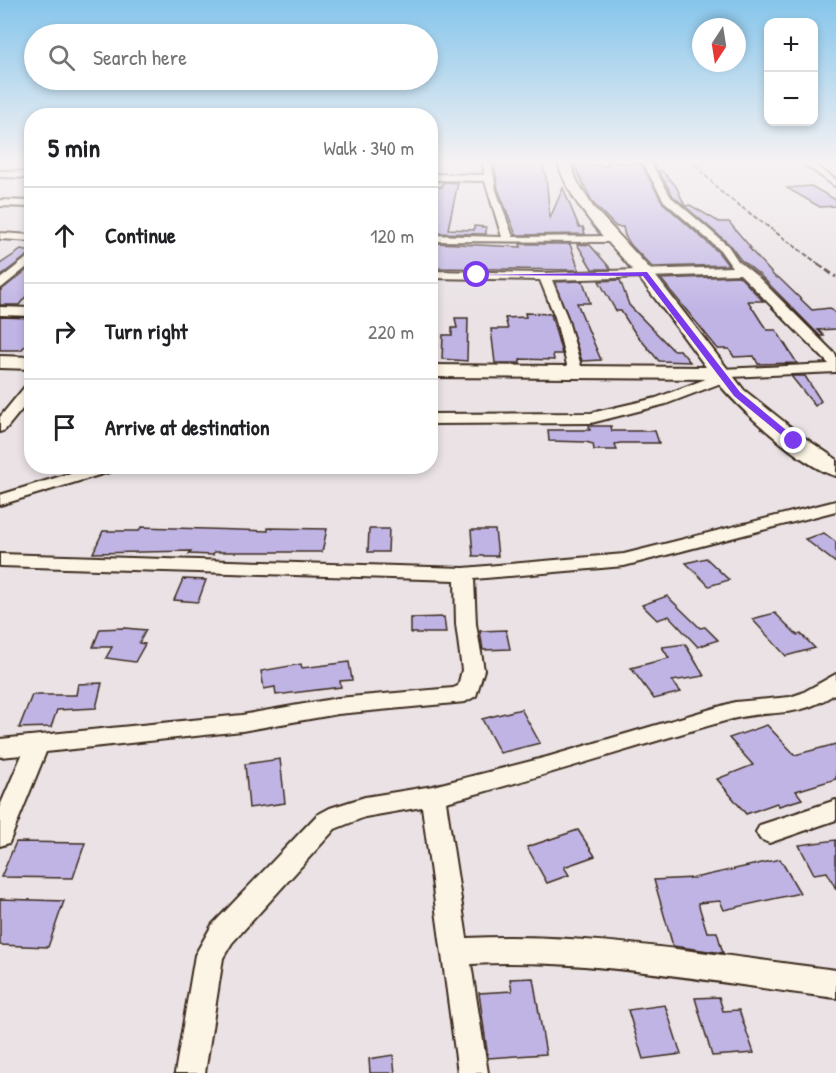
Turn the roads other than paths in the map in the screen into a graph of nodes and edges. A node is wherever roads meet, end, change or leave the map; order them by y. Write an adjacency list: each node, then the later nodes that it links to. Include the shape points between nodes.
1 (499, 210): 8 (street)
2 (588, 210): 7 (street)
3 (680, 210): 10 (street, via 724,248)
4 (0, 236): 5 (street)
5 (24, 238)
6 (438, 238): 8 (street)
7 (613, 239): 8 (street); 14 (street)
8 (509, 240)
9 (24, 264): 12 (street)
10 (742, 270): 14 (street); 21 (street)
11 (0, 272): 12 (street)
12 (14, 273): 16 (street)
13 (438, 274): 15 (street)
14 (645, 274): 15 (street); 25 (street)
15 (545, 277): 24 (street)
16 (0, 285)
17 (0, 311): 18 (street)
18 (24, 312)
19 (0, 362): 20 (street)
20 (24, 363)
21 (836, 363)
22 (836, 368): 25 (street)
23 (438, 371): 24 (street)
24 (576, 373): 25 (street)
25 (722, 375): 27 (street, via 661,401 591,418); 29 (street, via 755,411)
26 (24, 397): 28 (street)
27 (438, 419)
28 (0, 427)
29 (836, 469)
30 (86, 474): 31 (street)
31 (0, 500)
32 (836, 506): 34 (street, via 624,560)
33 (0, 560): 34 (street)
34 (464, 574): 36 (street, via 466,624 474,670 468,690 457,696 338,706 242,723)
35 (836, 682): 38 (street, via 810,699 790,705 735,710)
36 (38, 744): 37 (street); 41 (street)
37 (0, 748)
38 (434, 796): 42 (street); 44 (street, via 361,806 326,822 222,934 209,955)
39 (836, 810): 40 (street)
40 (768, 832)
41 (0, 835)
42 (454, 952): 43 (street, via 576,952); 45 (street)
43 (836, 984)
44 (190, 1073)
45 (473, 1073)

